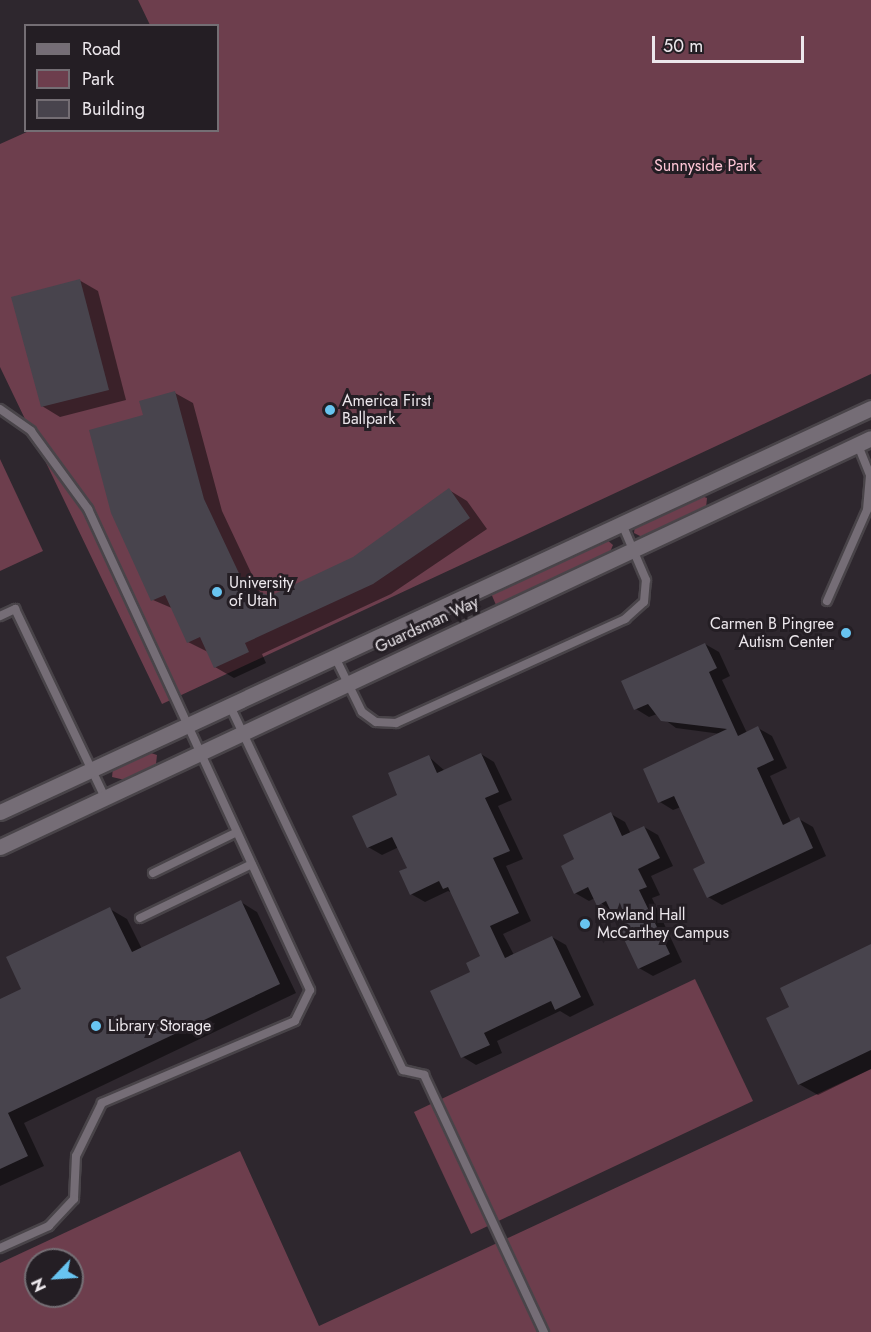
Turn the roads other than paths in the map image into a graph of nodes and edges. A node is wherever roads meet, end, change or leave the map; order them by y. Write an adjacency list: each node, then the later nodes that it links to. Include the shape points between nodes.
1 (871, 408): 4 (street, Guardsman Way)
2 (0, 410): 11 (lane, via 32,432 88,509)
3 (864, 441): 5 (street, Guardsman Way); 6 (lane, via 870,475 867,510)
4 (622, 524): 5 (lane); 8 (street, Guardsman Way)
5 (634, 549): 9 (street, Guardsman Way); 9 (lane, via 646,580 644,602 625,619 396,723 376,722 362,712)
6 (827, 601)
7 (0, 616): 14 (lane, via 15,609)
8 (335, 657): 9 (lane); 10 (street, Guardsman Way)
9 (348, 682): 12 (street, Guardsman Way)
10 (230, 706): 11 (street, Guardsman Way); 12 (lane)
11 (190, 725): 13 (lane); 14 (street, Guardsman Way)
12 (242, 732): 13 (street, Guardsman Way); 23 (lane, via 404,1070 424,1075)
13 (202, 751): 15 (street, Guardsman Way); 17 (lane)
14 (92, 770): 15 (lane); 16 (street, Guardsman Way)
15 (104, 796): 18 (street, Guardsman Way)
16 (0, 812)
17 (237, 832): 19 (lane); 20 (lane)
18 (0, 847)
19 (252, 864): 21 (lane); 22 (lane, via 310,990 295,1021 102,1103 76,1156 74,1199 49,1226)
20 (153, 873)
21 (140, 918)
22 (0, 1248)
23 (544, 1332)

